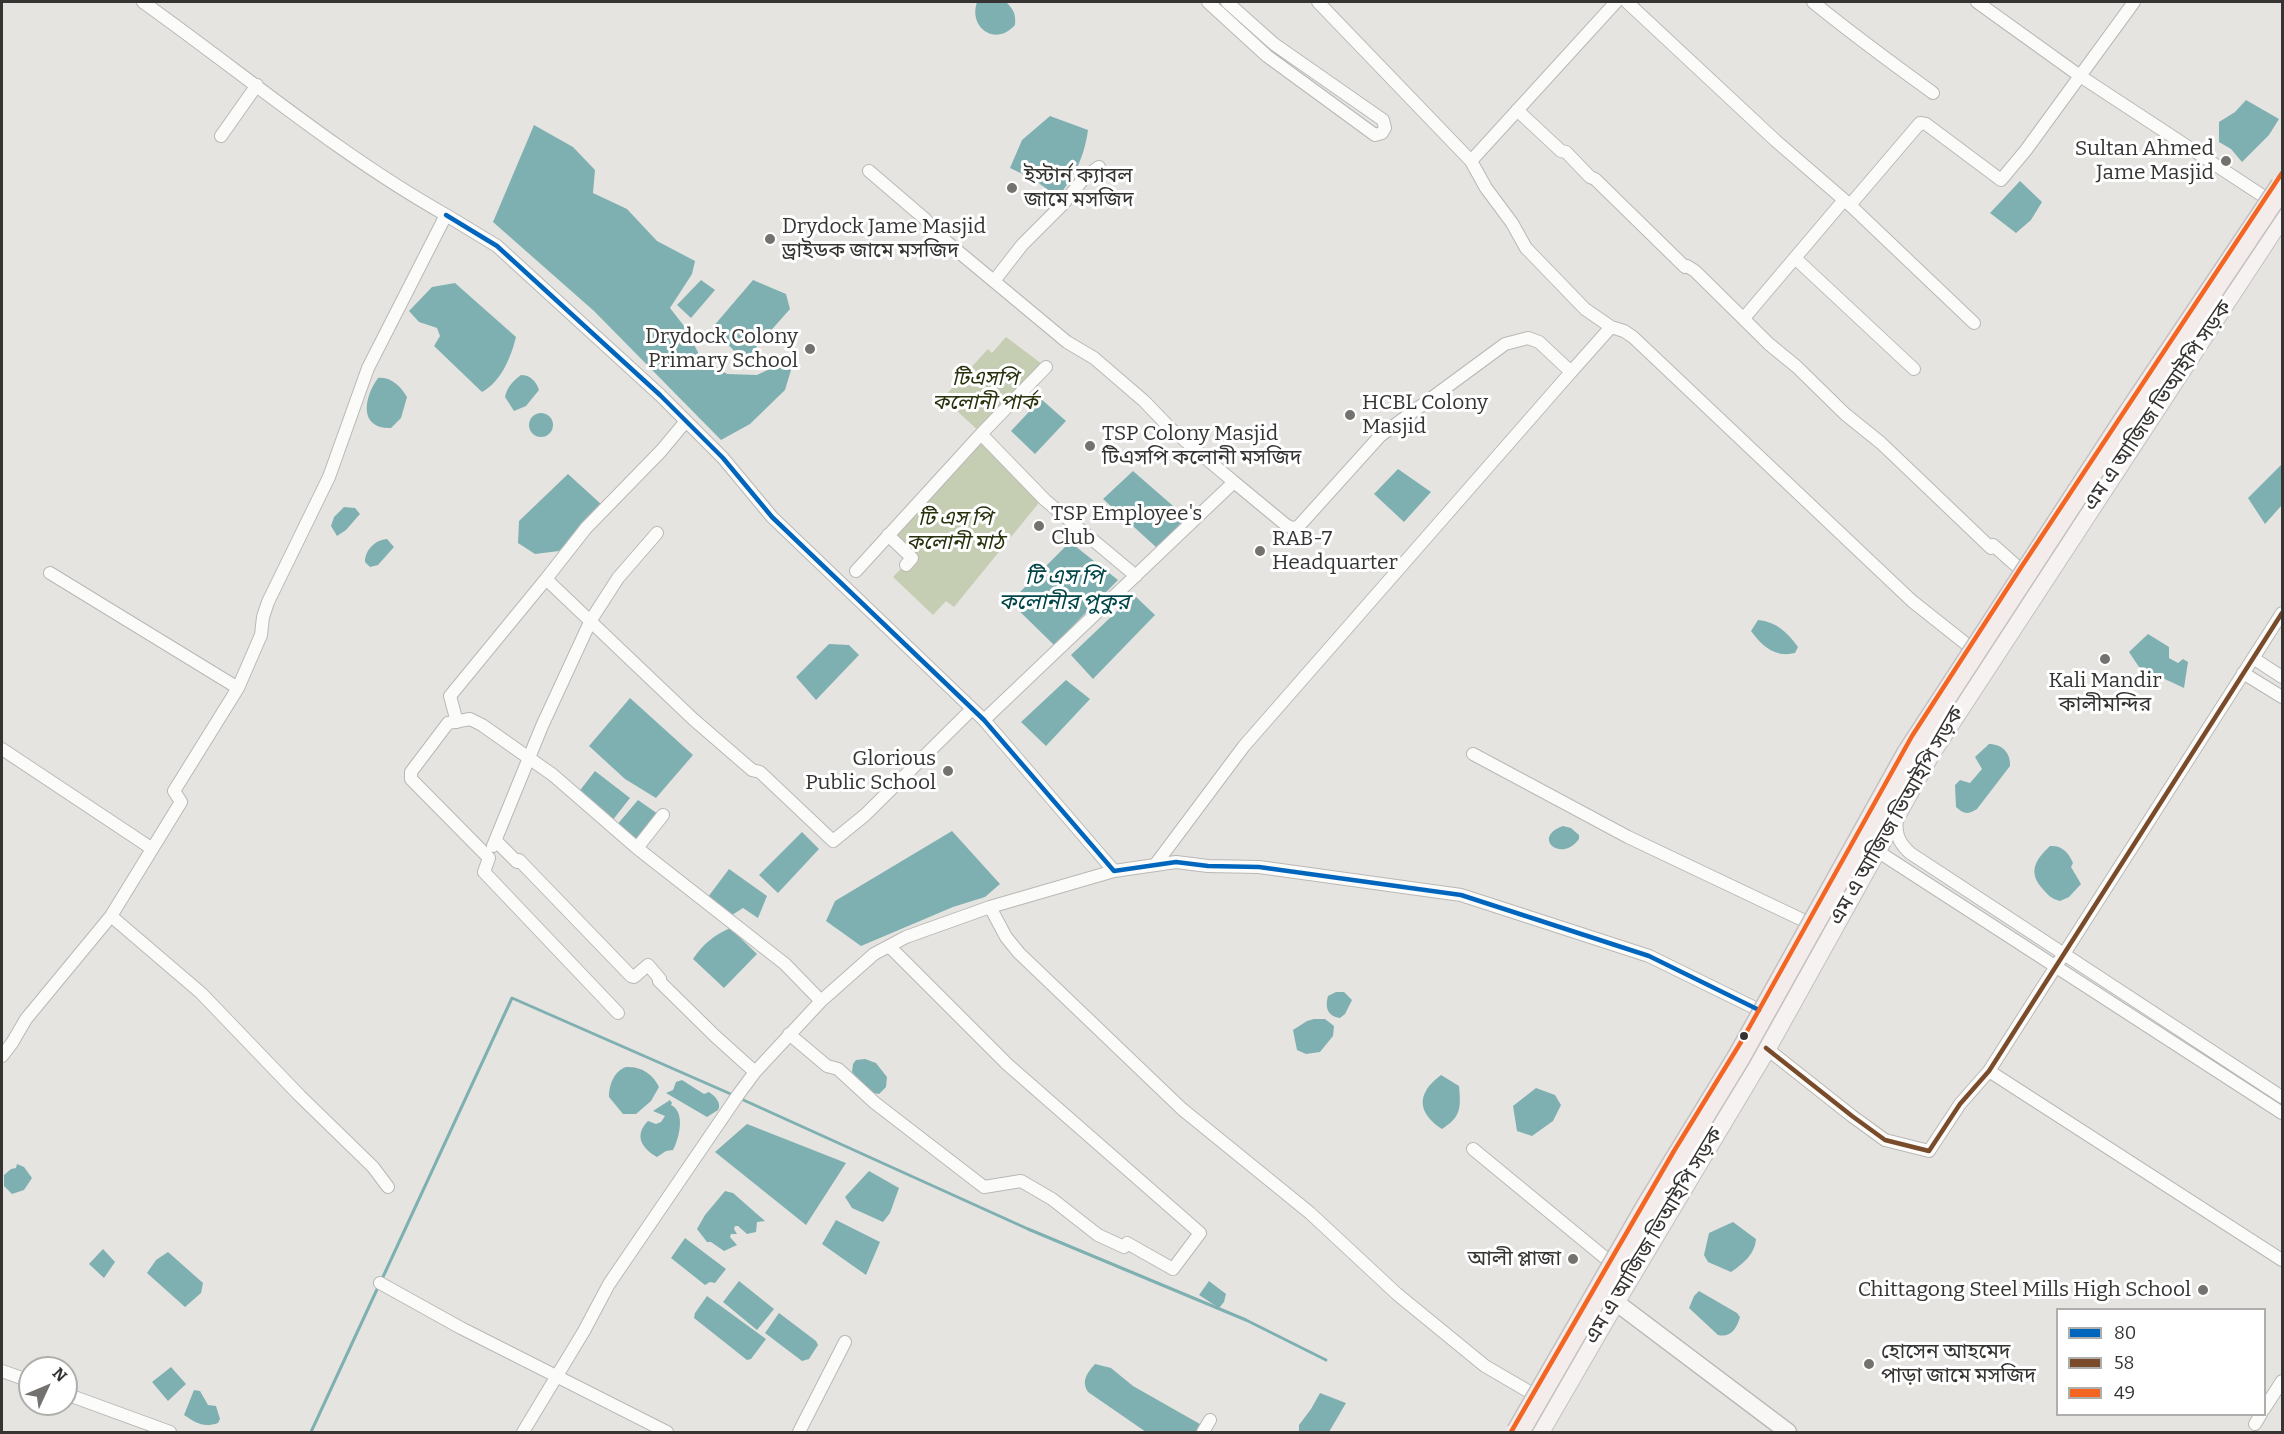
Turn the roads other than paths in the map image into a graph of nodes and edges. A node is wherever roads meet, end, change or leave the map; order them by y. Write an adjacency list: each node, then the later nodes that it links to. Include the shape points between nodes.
1 (143, 2): 11 (street)
2 (1208, 2): 3 (street, via 1267,56 1375,135 1382,134 1383,120 1274,44)
3 (1227, 2)
4 (1318, 2): 15 (street)
5 (1616, 2): 13 (street)
6 (1627, 2): 19 (street)
7 (1813, 2): 12 (street)
8 (1977, 2): 10 (street)
9 (2134, 2): 10 (street)
10 (2080, 76): 19 (street, via 2001,180 1920,123); 20 (street)
11 (256, 85): 14 (street); 21 (street, via 314,131)
12 (1933, 93)
13 (1517, 110): 15 (street); 24 (street)
14 (221, 136)
15 (1471, 161): 26 (street, via 1526,248 1585,309)
16 (1099, 167): 23 (street, via 1022,245)
17 (869, 171): 23 (street)
18 (2283, 173): 20 (main road)
19 (1847, 203): 22 (street); 25 (street)
20 (2280, 207): 36 (main road); 55 (main road, এম এ আজিজ ভিআইপি সড়ক); 104 (highway, bridge, via 2126,419 1908,754 1744,1047); 105 (highway, via 1923,752 1761,1041)
21 (446, 215): 30 (street, via 497,246); 47 (street, via 368,368 329,477 268,602 261,635)
22 (1795, 258): 24 (street); 28 (street)
23 (994, 281): 32 (street, via 1067,342 1094,358)
24 (1744, 318): 36 (street, via 1991,548 1994,545)
25 (1974, 323)
26 (1611, 327): 29 (street); 43 (street, via 1633,338 1912,601)
27 (1046, 367): 31 (street)
28 (1914, 369)
29 (1571, 372): 32 (street, via 1539,342 1528,338 1505,344 1380,436 1298,527 1286,525); 63 (street, via 1251,738)
30 (686, 421): 40 (street, via 586,528); 49 (street, via 723,458 772,518)
31 (981, 434): 34 (street); 39 (street, via 1045,500)
32 (1234, 482): 39 (street)
33 (657, 533): 42 (street, via 618,578)
34 (888, 535): 35 (street, via 912,558); 37 (street)
35 (906, 565)
36 (2020, 569): 43 (main road)
37 (856, 571)
38 (50, 573): 47 (street)
39 (1136, 576): 50 (street)
40 (546, 579): 42 (street); 51 (street, via 450,696)
41 (2283, 613): 44 (street)
42 (591, 620): 49 (street, via 693,719 752,770 760,772 833,841 865,815); 54 (street)
43 (1970, 647): 57 (main road, via 1912,736)
44 (2253, 658): 45 (street); 46 (street)
45 (2243, 673): 48 (street); 69 (street)
46 (2283, 677)
47 (238, 688): 59 (street, via 174,791 181,802)
48 (2283, 697)
49 (972, 709): 50 (street)
50 (984, 720): 64 (street)
51 (457, 722): 54 (street, via 476,722); 62 (street, via 448,723 411,772 411,779)
52 (2, 749): 59 (street)
53 (1473, 754): 67 (street, via 1628,837)
54 (529, 758): 58 (street); 60 (street)
55 (1899, 807): 61 (main road, এম এ আজিজ ভিআইপি সড়ক); 69 (street, via 1899,843)
56 (663, 815): 60 (street)
57 (1855, 837): 61 (street); 67 (main road)
58 (496, 840): 62 (street); 79 (street, via 631,976 648,965 659,981)
59 (151, 848): 66 (street)
60 (637, 848): 70 (street, via 785,964)
61 (1876, 850): 69 (street); 76 (main road, এম এ আজিজ ভিআইপি সড়ক)
62 (489, 858): 72 (street, via 484,872)
63 (1155, 865): 64 (street); 71 (street, via 1176,862 1259,867 1461,895 1649,956)
64 (1114, 871): 65 (street)
65 (990, 907): 68 (street); 94 (street, via 1019,953 1182,1109 1310,1213 1432,1323 1485,1366)
66 (111, 916): 75 (street, via 26,1019); 83 (street, via 201,993 373,1167)
67 (1807, 922): 71 (main road)
68 (890, 946): 70 (street, via 874,954); 74 (street, via 1007,1064 1200,1233 1173,1269 1127,1243 1124,1247 1098,1235 1052,1199 1021,1181 984,1187)
69 (2060, 960): 78 (street); 80 (street); 81 (street)
70 (821, 1001): 74 (street)
71 (1759, 1010): 85 (main road)
72 (618, 1013)
73 (2, 1034): 75 (street)
74 (789, 1034): 79 (street)
75 (12, 1043): 77 (street)
76 (1766, 1047): 78 (street, via 1885,1140 1929,1151 1960,1104); 88 (main road, এম এ আজিজ ভিআইপি সড়ক)
77 (2, 1056)
78 (1989, 1071): 84 (street)
79 (755, 1072): 92 (street, via 609,1284)
80 (2283, 1097)
81 (2283, 1113)
82 (1473, 1149): 85 (street)
83 (388, 1187)
84 (2283, 1260)
85 (1610, 1261): 87 (main road)
86 (380, 1283): 92 (street)
87 (1594, 1287): 88 (street); 94 (main road)
88 (1615, 1301): 106 (main road, এম এ আজিজ ভিআইপি সড়ক); 107 (street)
89 (845, 1342): 101 (street)
90 (2, 1371): 91 (street)
91 (18, 1377)
92 (556, 1377): 99 (street); 100 (street)
93 (2283, 1381): 96 (street)
94 (1533, 1394): 103 (main road)
95 (78, 1398): 98 (street)
96 (2266, 1407)
97 (1210, 1420): 102 (street)
98 (170, 1432)
99 (524, 1432)
100 (667, 1432)
101 (799, 1432)
102 (1203, 1432)
103 (1511, 1432)
104 (1518, 1432)
105 (1530, 1432)
106 (1539, 1432)
107 (1788, 1432)

